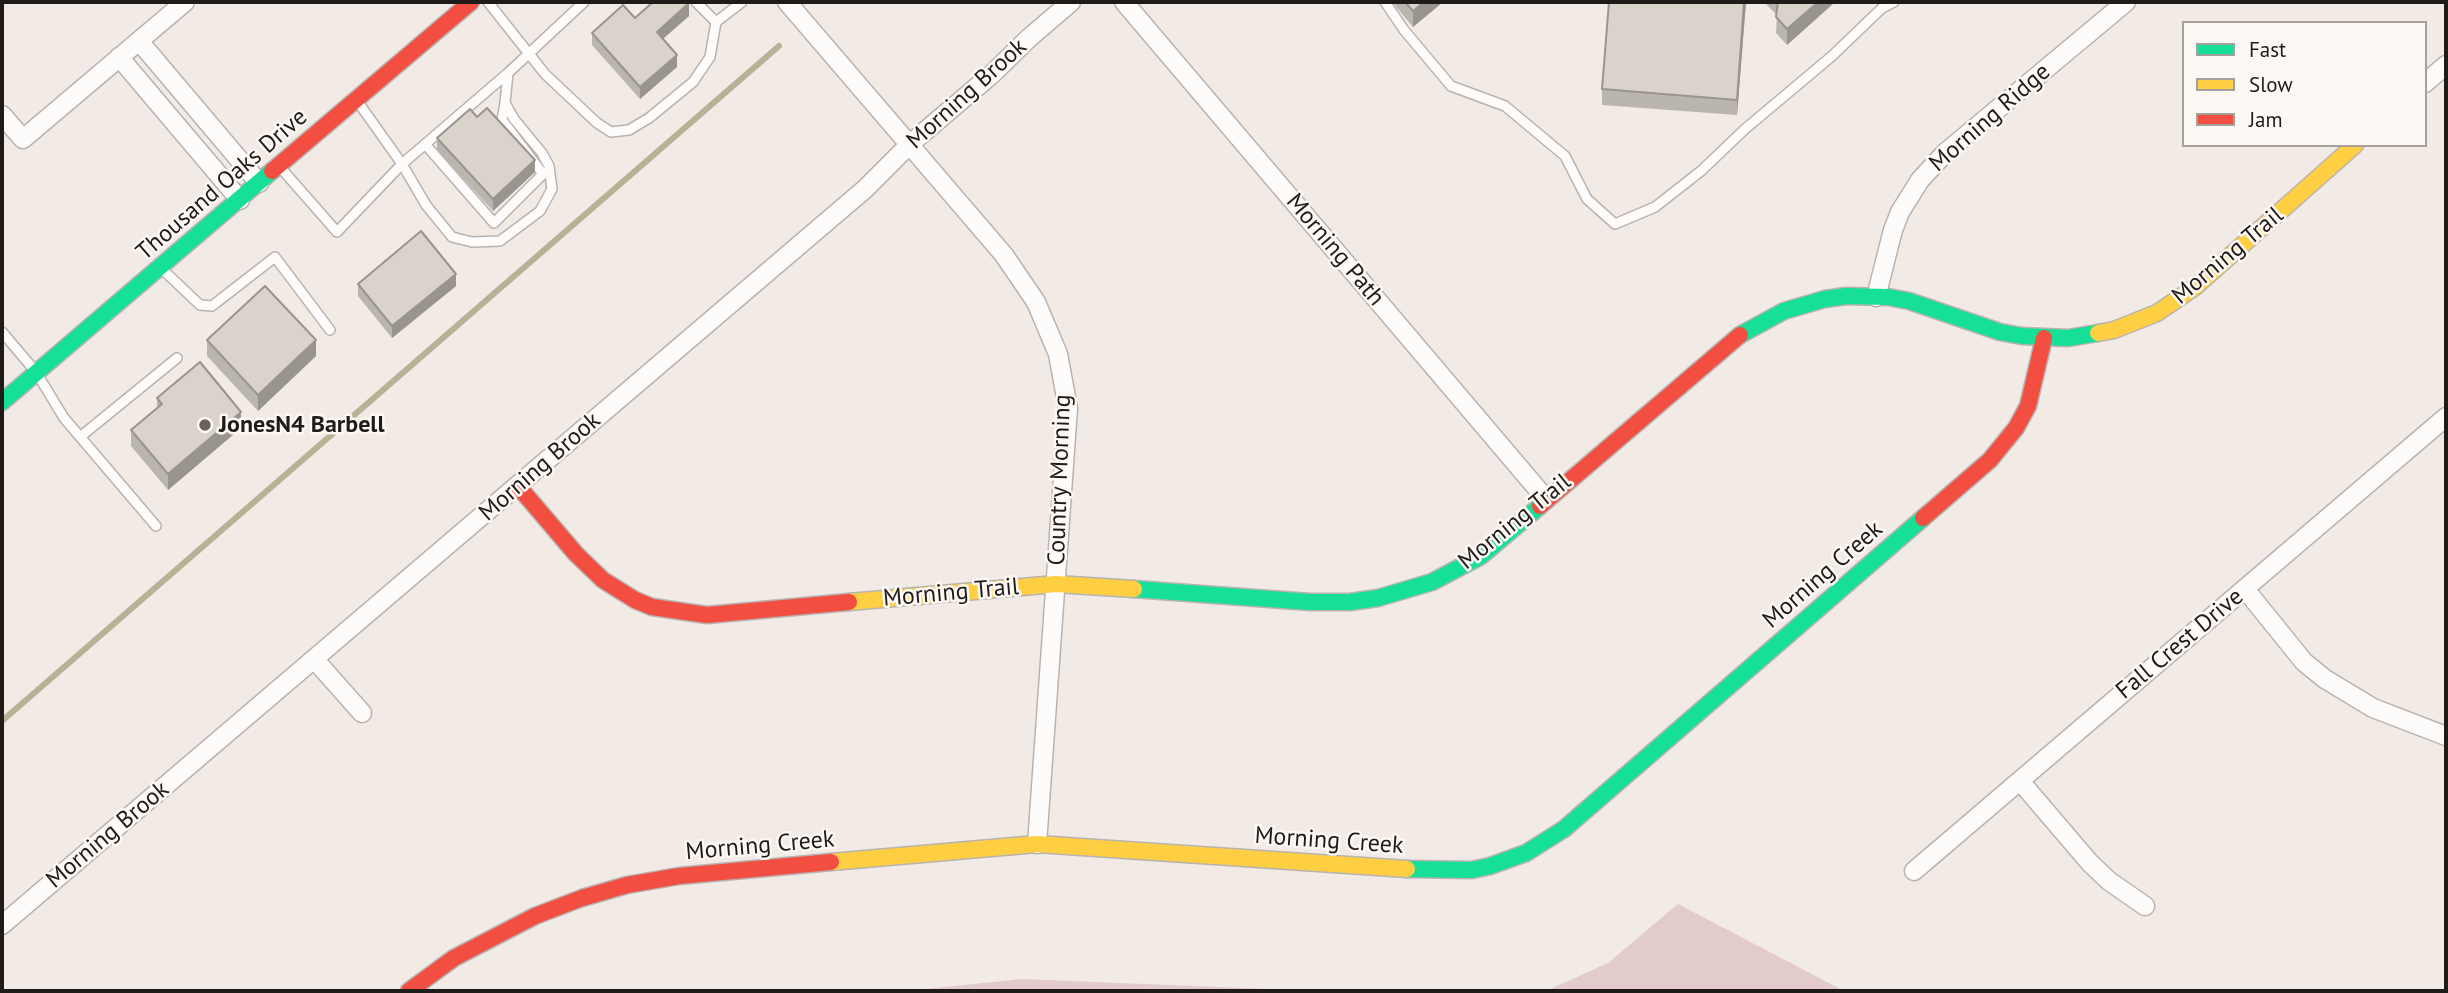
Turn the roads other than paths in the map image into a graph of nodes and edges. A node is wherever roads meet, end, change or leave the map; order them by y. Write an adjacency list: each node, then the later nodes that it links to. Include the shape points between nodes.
1 (185, 2): 14 (street)
2 (488, 2): 15 (lane)
3 (584, 2): 15 (lane)
4 (696, 2): 13 (lane)
5 (742, 2): 13 (lane)
6 (787, 2): 26 (street, Country Morning)
7 (1071, 2): 26 (street, Morning Brook)
8 (1124, 2): 43 (street, Morning Path)
9 (1384, 2): 10 (lane, via 1451,86 1504,106 1565,156 1587,199 1615,224 1655,207 1701,171)
10 (1894, 2)
11 (2126, 2): 33 (street, Morning Ridge, via 1945,153 1920,180 1893,230)
12 (469, 3): 21 (street, Thousand Oaks Drive)
13 (716, 23): 15 (lane, via 710,57 693,82 629,130 611,132 597,123)
14 (139, 41): 16 (street); 20 (street)
15 (528, 53): 18 (lane)
16 (119, 57): 23 (street, via 23,139); 24 (street)
17 (2446, 65): 19 (street)
18 (509, 73): 22 (lane); 25 (lane)
19 (2427, 81)
20 (187, 98): 24 (street); 30 (street)
21 (357, 99): 28 (lane); 29 (street, Thousand Oaks Drive)
22 (505, 103): 25 (lane, via 502,121 543,174 494,223); 28 (lane, via 550,166 552,190 540,211 500,241 452,237)
23 (2, 114)
24 (167, 114): 31 (street)
25 (425, 144): 28 (lane)
26 (910, 144): 42 (street, Morning Brook, via 866,189); 45 (street, Country Morning, via 1021,278 1058,354 1068,408)
27 (2353, 147): 36 (street, Morning Trail, via 2177,301 2114,330)
28 (402, 164): 29 (lane, via 337,232)
29 (279, 166): 30 (street, Thousand Oaks Drive)
30 (260, 183): 31 (street, Thousand Oaks Drive)
31 (240, 200): 32 (street, Thousand Oaks Drive)
32 (160, 267): 34 (lane, via 200,305 212,306 275,257); 38 (street, Thousand Oaks Drive)
33 (1876, 297): 36 (street, Morning Trail, via 1909,301 2000,331); 43 (street, Morning Trail, via 1825,299 1753,326)
34 (330, 330)
35 (2, 332): 38 (lane)
36 (2044, 338): 51 (street, Morning Creek, via 2028,406 1990,460 1564,829 1526,853 1472,870 1433,872)
37 (177, 359): 41 (lane)
38 (36, 372): 39 (street, Thousand Oaks Drive); 41 (lane)
39 (2, 402)
40 (2446, 417): 46 (street, Fall Crest Drive)
41 (80, 437): 44 (lane)
42 (518, 486): 45 (street, Morning Trail, via 603,580 652,607 726,614); 47 (street, Morning Brook)
43 (1546, 499): 45 (street, Morning Trail, via 1498,543 1457,570 1378,598 1310,602)
44 (156, 526)
45 (1056, 584): 51 (street, Country Morning)
46 (2245, 589): 49 (street, via 2304,662 2325,679 2373,708); 50 (street, Fall Crest Drive)
47 (315, 660): 48 (street); 54 (street, Morning Brook)
48 (362, 713)
49 (2446, 736)
50 (2020, 780): 52 (street, Fall Crest Drive); 53 (street, via 2090,863)
51 (1037, 844): 55 (street, Morning Creek, via 679,876 627,885 514,926 454,958)
52 (1914, 871)
53 (2145, 905)
54 (2, 925)
55 (410, 991)

